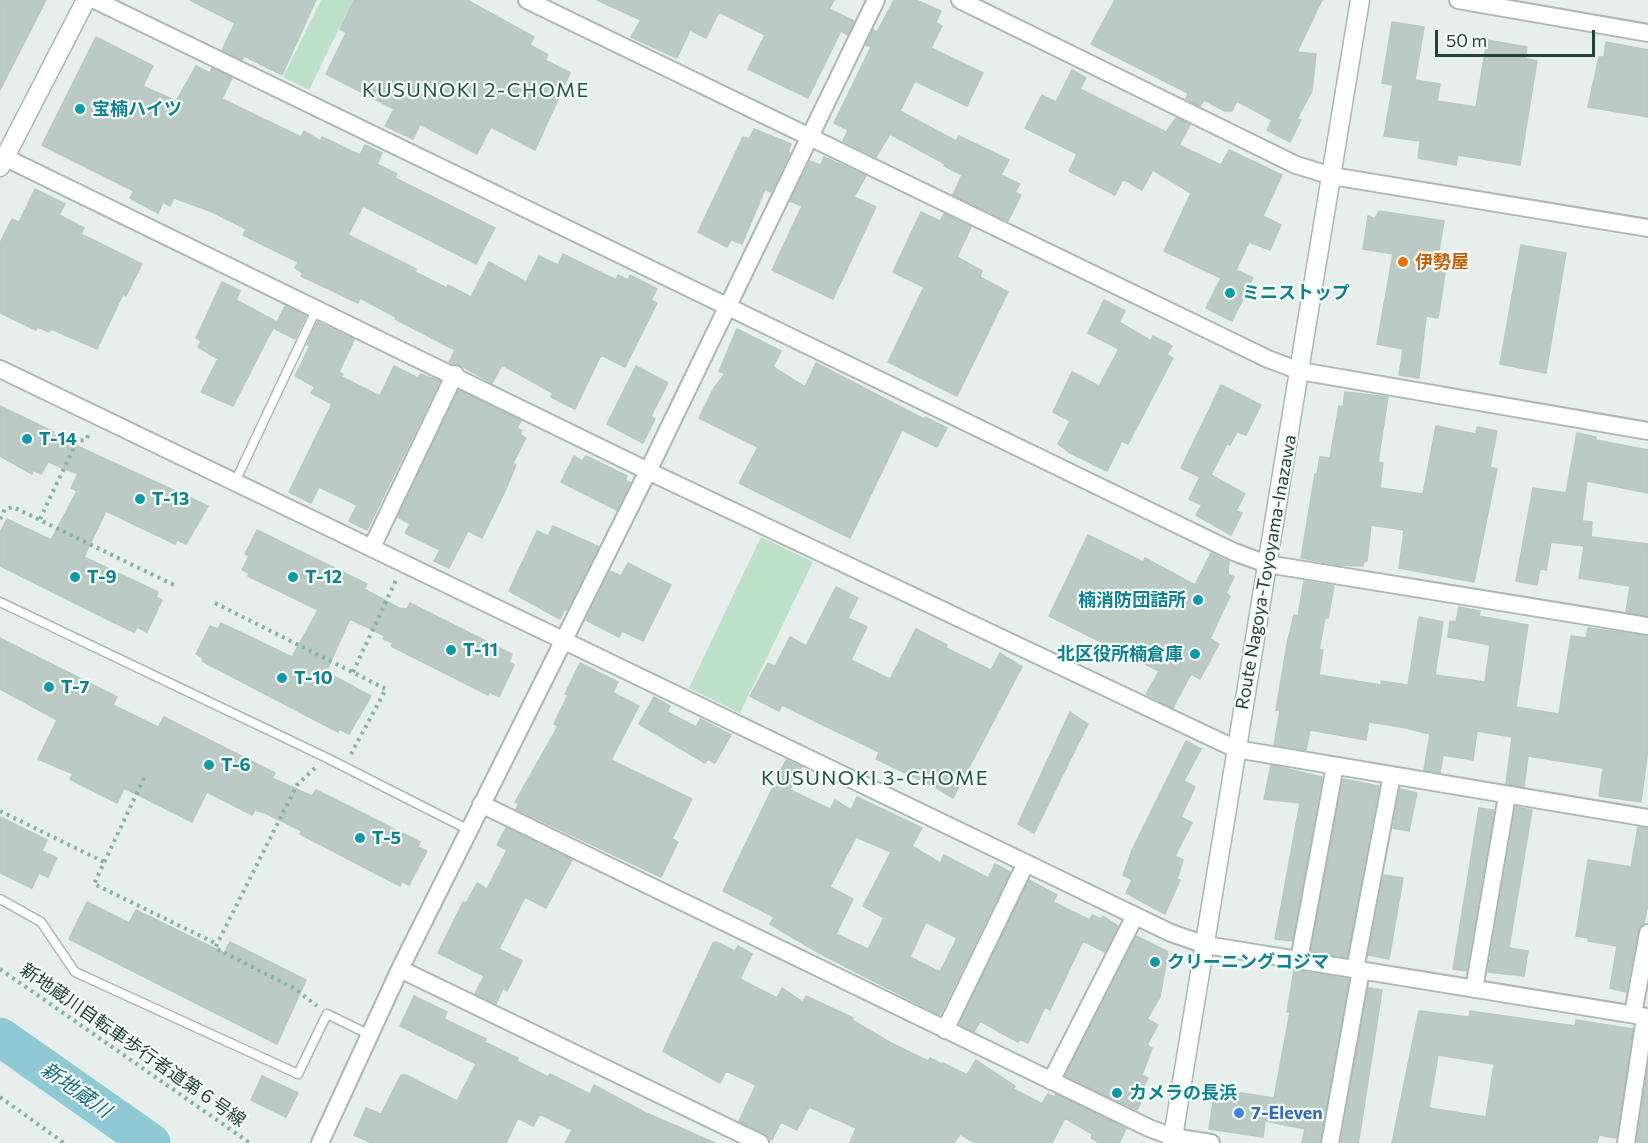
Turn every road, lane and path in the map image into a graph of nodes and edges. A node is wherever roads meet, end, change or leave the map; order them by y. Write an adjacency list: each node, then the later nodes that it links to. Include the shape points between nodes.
1 (86, 0): 10 (main road)
2 (95, 0): 14 (street)
3 (527, 0): 9 (street)
4 (876, 0): 9 (street)
5 (960, 0): 11 (street, via 1296,165)
6 (1458, 0): 8 (street)
7 (1356, 1): 11 (main road, Route Nagoya-Toyoyama-Inazawa)
8 (1648, 33)
9 (812, 137): 14 (street); 16 (street, via 1268,359)
10 (2, 159): 13 (street)
11 (1332, 176): 12 (street); 16 (main road, Route Nagoya-Toyoyama-Inazawa)
12 (1648, 228)
13 (318, 308): 17 (street); 21 (lane)
14 (728, 308): 20 (street); 26 (street, via 1234,552)
15 (0, 369): 18 (street)
16 (1300, 371): 19 (street); 26 (main road, Route Nagoya-Toyoyama-Inazawa)
17 (455, 374): 20 (street); 24 (street)
18 (99, 415): 21 (street); 23 (path, via 86,440 77,441)
19 (1648, 431)
20 (648, 471): 31 (street); 33 (street)
21 (235, 482): 24 (street)
22 (0, 519): 23 (path, via 5,509 13,507)
23 (40, 519): 27 (path)
24 (372, 547): 25 (street)
25 (404, 563): 31 (street); 32 (path)
26 (1267, 564): 30 (street); 33 (main road, Route Nagoya-Toyoyama-Inazawa)
27 (174, 585)
28 (0, 602): 35 (lane)
29 (214, 603): 32 (path)
30 (1648, 626)
31 (563, 641): 40 (street); 45 (street)
32 (353, 672): 34 (path, via 386,689)
33 (1236, 749): 36 (street); 50 (main road, Route Nagoya-Toyoyama-Inazawa)
34 (351, 754)
35 (327, 758): 43 (lane); 49 (path, via 297,785)
36 (1335, 766): 37 (street); 51 (street)
37 (1392, 775): 39 (street); 54 (street)
38 (144, 778): 44 (path)
39 (1507, 796): 42 (street); 55 (street)
40 (481, 804): 43 (street); 58 (street)
41 (0, 811): 44 (path)
42 (1648, 818)
43 (469, 830): 53 (street)
44 (104, 862): 49 (path, via 94,884)
45 (1026, 863): 47 (street); 58 (street)
46 (0, 899): 56 (lane, via 41,922 75,972 298,1074)
47 (1135, 916): 50 (street); 60 (street)
48 (1648, 933): 57 (street)
49 (217, 944): 56 (path, via 215,948 295,988)
50 (1206, 945): 51 (street); 62 (main road, Route Nagoya-Toyoyama-Inazawa)
51 (1299, 960): 54 (street)
52 (0, 969): 65 (path, 新地蔵川自転車歩行者道第６号線)
53 (400, 969): 59 (street); 66 (street)
54 (1358, 970): 55 (street); 68 (street)
55 (1474, 988): 57 (street)
56 (327, 1014): 59 (lane)
57 (1642, 1016): 69 (street)
58 (945, 1030): 60 (street)
59 (370, 1035): 63 (street)
60 (1051, 1082): 62 (street)
61 (0, 1097): 64 (path)
62 (1172, 1140): 67 (street)
63 (324, 1142)
64 (64, 1143)
65 (250, 1143)
66 (760, 1143)
67 (1211, 1143)
68 (1330, 1143)
69 (1626, 1143)

